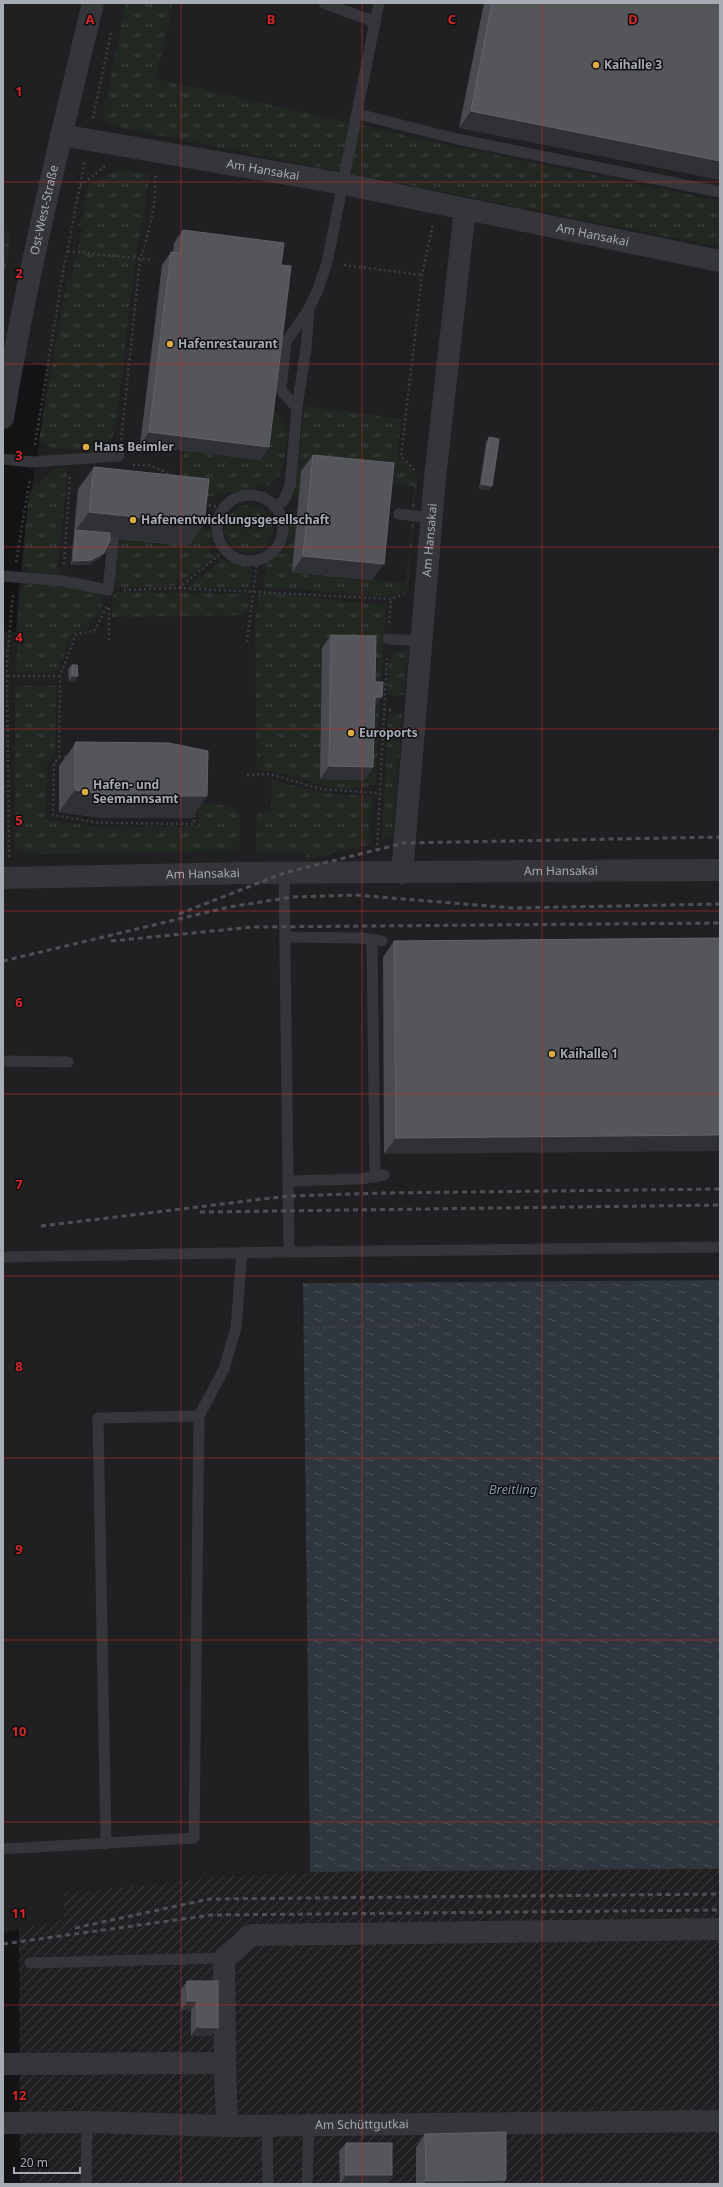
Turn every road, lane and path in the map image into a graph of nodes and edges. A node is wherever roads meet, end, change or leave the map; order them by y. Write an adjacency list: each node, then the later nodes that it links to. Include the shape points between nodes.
1 (93, 3): 7 (street, Ost-West-Straße)
2 (324, 3): 4 (lane)
3 (379, 3): 4 (lane)
4 (375, 22): 6 (lane)
5 (112, 26): 8 (path)
6 (358, 114): 10 (lane); 11 (lane, via 457,139)
7 (61, 135): 8 (street, Am Hansakai); 21 (street, Ost-West-Straße)
8 (89, 139): 10 (street, Am Hansakai); 14 (path)
9 (155, 171): 15 (path, via 156,183 149,234)
10 (344, 184): 12 (street, Am Hansakai); 18 (lane)
11 (720, 192)
12 (436, 203): 13 (street, Am Hansakai); 19 (path)
13 (465, 209): 17 (street, Am Hansakai); 28 (street, Am Hansakai)
14 (68, 251): 15 (path); 27 (path)
15 (140, 260): 16 (path); 24 (path)
16 (153, 260)
17 (720, 261)
18 (327, 263): 19 (path); 20 (lane, via 318,292)
19 (422, 275): 28 (path, via 401,456 420,476)
20 (309, 308): 22 (lane); 22 (lane, via 286,342 282,390)
21 (7, 379): 23 (street, Ost-West-Straße)
22 (298, 408): 31 (lane, via 290,486 284,500)
23 (3, 418)
24 (119, 456): 26 (lane); 29 (path, via 133,465 149,465 177,477)
25 (3, 459): 27 (lane)
26 (71, 459): 27 (lane); 39 (path)
27 (32, 462): 38 (path)
28 (435, 478): 34 (street, Am Hansakai)
29 (182, 482)
30 (201, 504): 32 (path)
31 (275, 507): 32 (lane, via 263,498 249,495 230,501); 37 (lane, via 282,524 279,543 270,554)
32 (223, 508): 36 (lane, via 218,518 217,530)
33 (399, 514): 34 (lane)
34 (432, 518): 43 (street, Am Hansakai)
35 (113, 541): 41 (lane)
36 (225, 550): 37 (lane, via 240,559); 40 (path)
37 (257, 560): 42 (path)
38 (8, 576): 39 (lane); 49 (path)
39 (63, 581): 41 (lane)
40 (179, 588): 41 (path); 42 (path)
41 (108, 590)
42 (254, 591): 44 (path); 48 (path)
43 (426, 592): 44 (path, via 410,591); 47 (street, Am Hansakai)
44 (391, 599): 45 (path)
45 (388, 639): 47 (lane); 54 (path, via 386,710)
46 (109, 640): 50 (path, via 109,603 94,631 76,634)
47 (422, 641): 59 (street, Am Hansakai)
48 (247, 642)
49 (8, 676): 50 (path); 60 (path)
50 (60, 676): 51 (path)
51 (59, 757): 52 (path); 55 (path, via 54,763 53,815 100,824 194,824)
52 (73, 757)
53 (247, 775): 54 (path, via 270,774 321,789)
54 (379, 792): 58 (path)
55 (194, 810)
56 (720, 870): 59 (street, Am Hansakai)
57 (284, 873): 58 (street, Am Hansakai); 60 (street, Am Hansakai); 61 (lane)
58 (376, 873): 59 (street, Am Hansakai)
59 (402, 873)
60 (7, 878)
61 (285, 937): 64 (lane); 64 (lane, via 361,938 377,941 379,1176)
62 (3, 1061): 63 (lane)
63 (68, 1062)
64 (288, 1181): 67 (lane)
65 (720, 1247): 67 (lane)
66 (242, 1252): 67 (lane); 68 (lane); 71 (lane, via 236,1327 224,1369)
67 (289, 1252)
68 (3, 1257)
69 (439, 1324): 70 (path)
70 (303, 1328)
71 (199, 1416): 72 (lane, via 194,1838); 72 (lane, via 98,1418)
72 (106, 1844): 73 (lane)
73 (3, 1849)
74 (720, 1930): 75 (street, via 252,1935)
75 (224, 1958): 76 (lane); 77 (street)
76 (30, 1964)
77 (225, 2063): 78 (street); 84 (street)
78 (3, 2064)
79 (720, 2121): 83 (street, Am Schüttgutkai)
80 (87, 2122): 81 (street, Am Schüttgutkai); 84 (street, Am Schüttgutkai); 85 (lane)
81 (3, 2124)
82 (267, 2125): 83 (street, Am Schüttgutkai); 84 (street, Am Schüttgutkai); 86 (lane)
83 (309, 2125): 87 (lane)
84 (227, 2126)
85 (86, 2184)
86 (268, 2184)
87 (307, 2184)

